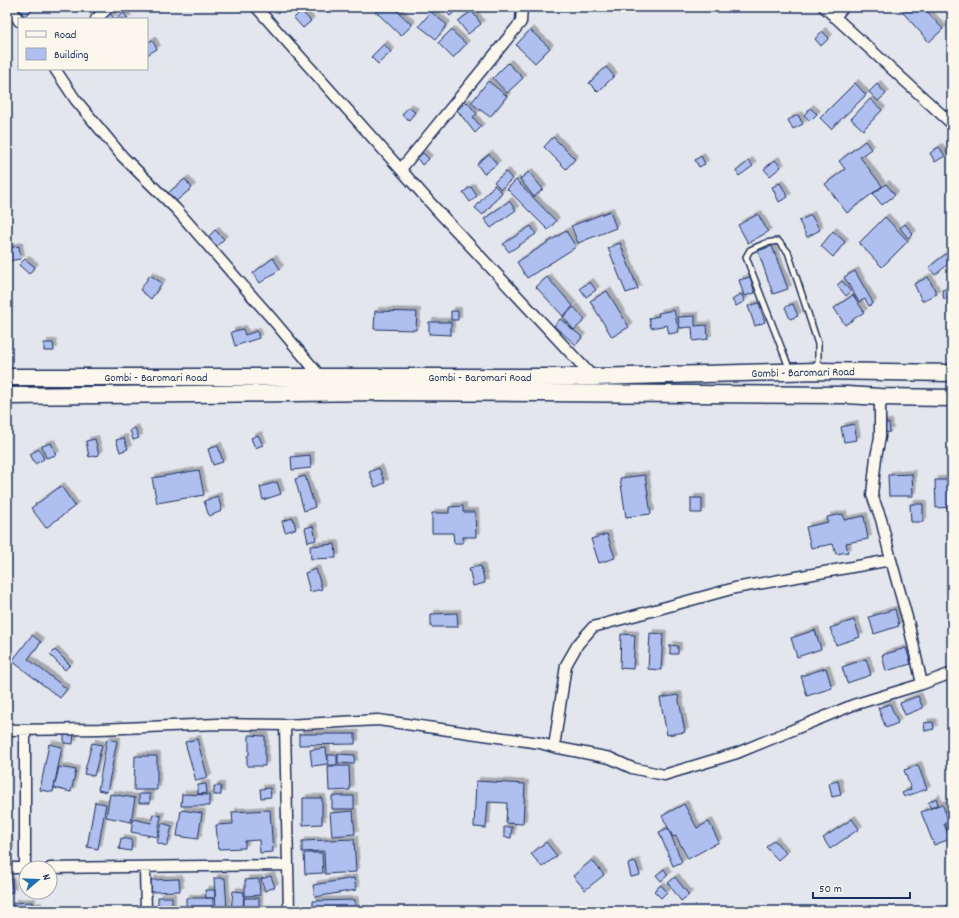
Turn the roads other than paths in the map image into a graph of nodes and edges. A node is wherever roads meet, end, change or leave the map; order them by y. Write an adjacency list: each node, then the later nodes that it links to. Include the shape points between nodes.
1 (10, 7): 9 (street)
2 (109, 7): 8 (street)
3 (256, 7): 12 (street)
4 (522, 7): 12 (street, via 521,22)
5 (824, 7): 7 (street)
6 (844, 7): 7 (street)
7 (834, 16): 11 (street)
8 (97, 18)
9 (18, 19)
10 (55, 70): 16 (street, via 75,99 123,156 176,209)
11 (952, 124)
12 (401, 169): 18 (street)
13 (818, 371): 14 (main road, Gombi - Baromari Road); 14 (lane, via 818,344 788,252 778,241 750,250 746,257); 15 (main road, Gombi - Baromari Road)
14 (791, 372): 18 (main road, Gombi - Baromari Road)
15 (952, 373)
16 (320, 376): 17 (main road, Gombi - Baromari Road); 19 (main road, Gombi - Baromari Road)
17 (7, 377)
18 (593, 377): 19 (main road, Gombi - Baromari Road)
19 (379, 384): 20 (main road, Gombi - Baromari Road); 21 (main road, Gombi - Baromari Road)
20 (7, 396)
21 (880, 397): 22 (main road, Gombi - Baromari Road); 23 (street, via 880,437 872,495)
22 (952, 398)
23 (891, 560): 25 (street); 29 (street, via 735,588 593,627 578,644 566,665)
24 (952, 673): 25 (street)
25 (922, 684): 29 (street, via 853,705 738,753 664,775 632,768 610,758)
26 (285, 725): 28 (street, via 217,724); 29 (street, via 378,720); 31 (street)
27 (7, 730): 28 (street)
28 (25, 730): 30 (street)
29 (554, 747)
30 (26, 860)
31 (288, 866): 35 (street); 37 (street)
32 (7, 868): 33 (street)
33 (18, 868)
34 (58, 868): 35 (street)
35 (145, 868): 36 (street)
36 (146, 911)
37 (289, 911)

